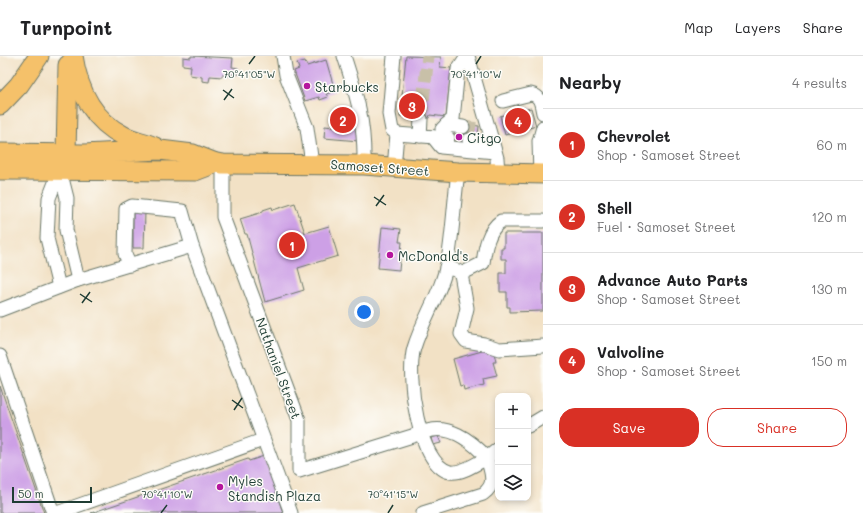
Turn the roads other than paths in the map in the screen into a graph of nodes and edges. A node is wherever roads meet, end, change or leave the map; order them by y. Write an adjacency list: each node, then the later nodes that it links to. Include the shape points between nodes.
1 (39, 56): 9 (highway, via 19,85)
2 (70, 56): 23 (highway)
3 (73, 56): 21 (highway, via 78,83 93,112 114,130)
4 (283, 56): 25 (street, via 286,75 307,128)
5 (344, 56): 26 (street, via 364,129)
6 (394, 56): 15 (street, via 389,114 392,130)
7 (467, 56): 12 (street, via 458,69 453,119); 19 (street)
8 (503, 101): 10 (street, via 535,95 540,99)
9 (0, 104)
10 (543, 113)
11 (421, 119): 16 (street)
12 (446, 125): 13 (street); 17 (street)
13 (463, 127)
14 (543, 127): 31 (street, via 539,141)
15 (397, 134): 16 (street); 27 (street)
16 (420, 136): 17 (street)
17 (433, 137): 18 (street); 19 (street, via 441,148)
18 (448, 138)
19 (489, 138): 20 (street); 30 (street)
20 (469, 140)
21 (160, 150): 23 (highway, Samoset Street, via 84,154); 24 (highway, Samoset Street, via 193,154)
22 (0, 153): 23 (highway, Samoset Street)
23 (63, 161): 24 (highway, Samoset Street, via 195,171); 28 (highway, Samoset Street); 37 (street, via 67,198 66,230); 38 (street, via 49,198 47,238)
24 (220, 164): 25 (highway, Samoset Street); 44 (street, Nathaniel Street, via 223,217 299,420 299,470)
25 (312, 164): 26 (highway, Samoset Street)
26 (364, 165): 27 (highway, Samoset Street)
27 (394, 168): 29 (highway, Samoset Street)
28 (0, 170)
29 (458, 172): 30 (highway, Samoset Street); 35 (street)
30 (498, 174): 31 (highway, Samoset Street)
31 (541, 175)
32 (543, 221): 36 (street, via 501,221 496,225 486,246 482,263)
33 (192, 246): 34 (street); 34 (street, via 182,211 132,206 126,209 125,254); 45 (street)
34 (130, 265): 37 (street)
35 (446, 267): 36 (street); 44 (street, via 413,349 410,375)
36 (461, 274): 40 (street, via 467,308 461,334 466,341 498,349)
37 (78, 280): 38 (street)
38 (59, 287): 39 (street)
39 (0, 310)
40 (543, 346)
41 (0, 356): 48 (street)
42 (543, 417): 43 (street)
43 (531, 424)
44 (422, 434): 47 (street, Nathaniel Street, via 432,429 447,430 476,446); 47 (street, via 435,463 450,472 457,472)
45 (263, 440): 49 (street); 50 (street)
46 (495, 452): 47 (street)
47 (487, 458): 51 (street, via 492,478 487,491)
48 (53, 513)
49 (57, 513)
50 (291, 513)
51 (423, 513)

